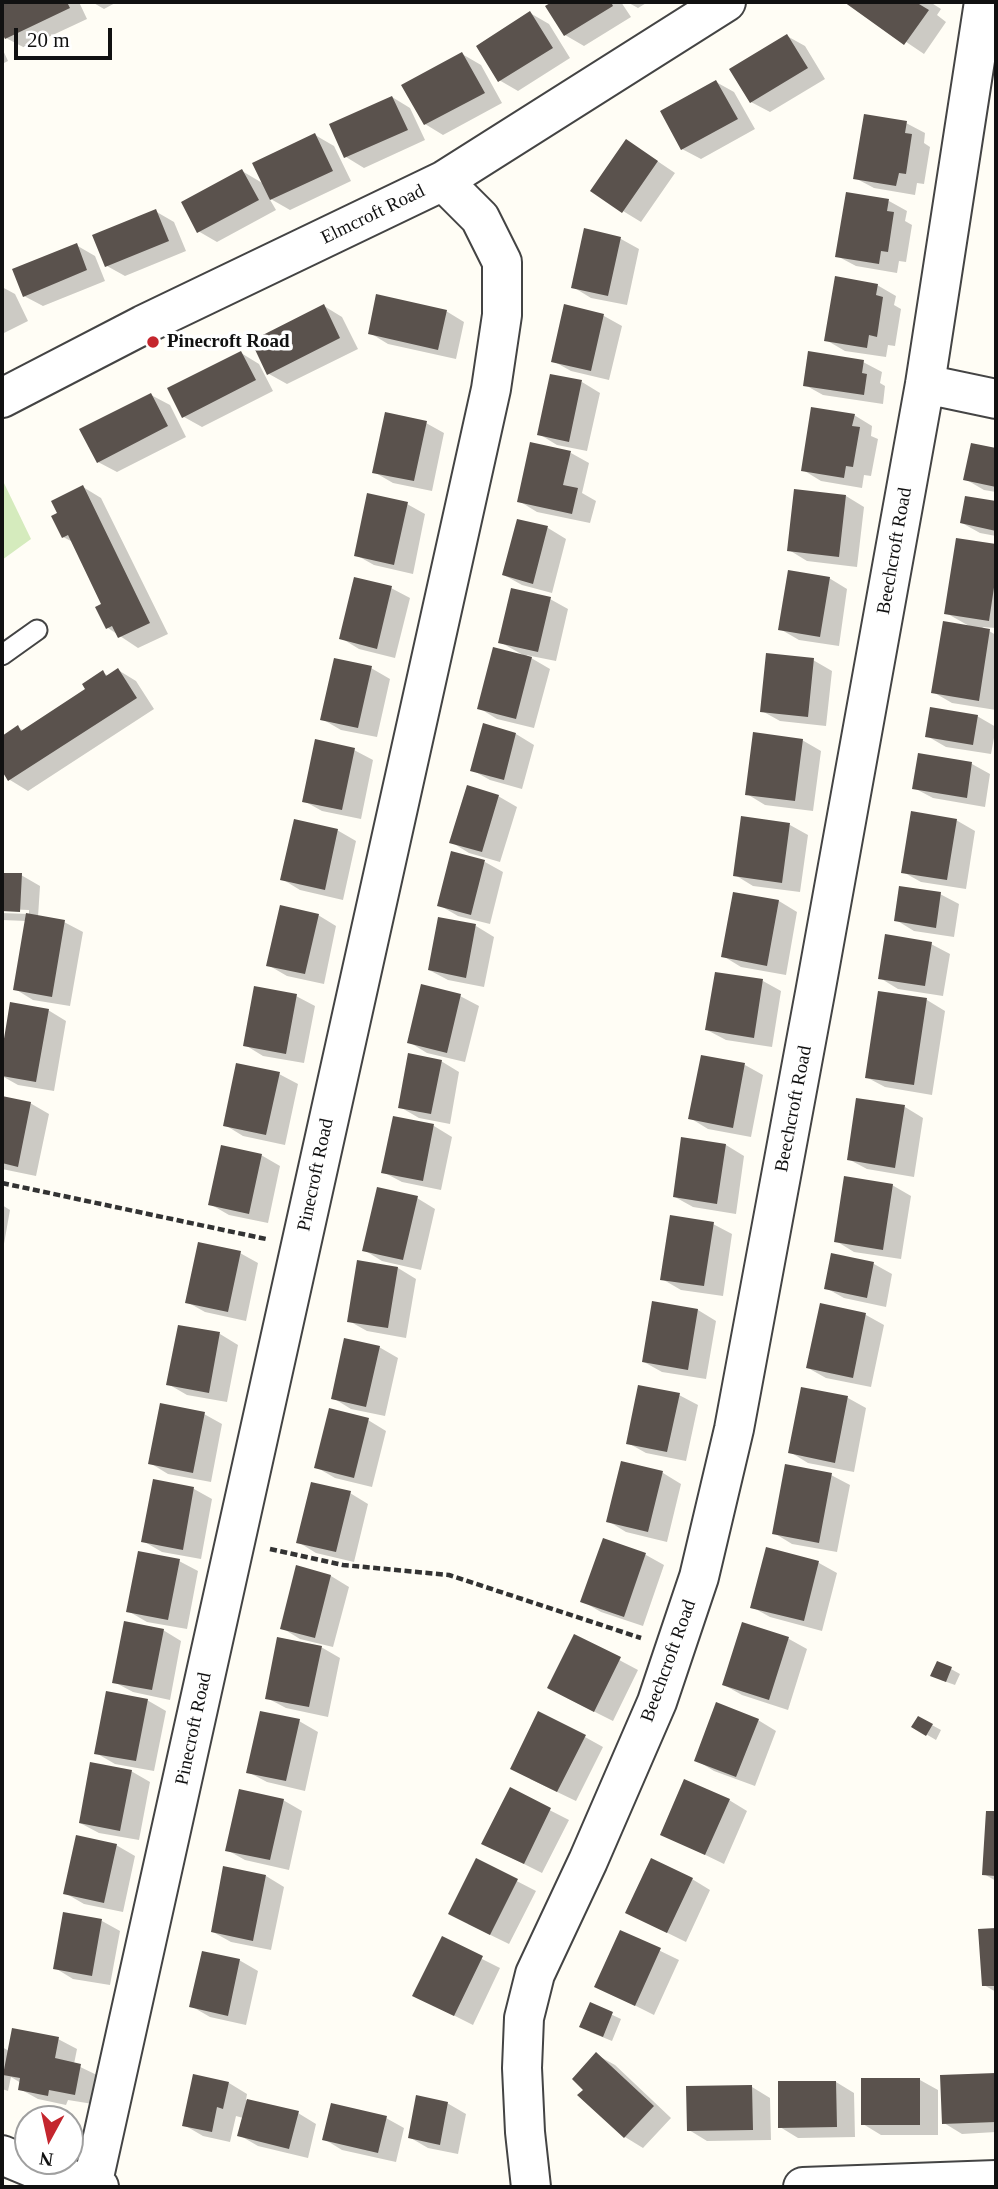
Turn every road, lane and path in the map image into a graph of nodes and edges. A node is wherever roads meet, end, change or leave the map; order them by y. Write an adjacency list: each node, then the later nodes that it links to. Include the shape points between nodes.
1 (726, 2): 3 (street, Elmcroft Road)
2 (984, 2): 4 (street, Beechcroft Road)
3 (443, 181): 5 (street, Elmcroft Road); 10 (street, Pinecroft Road, via 480,218 502,262 502,315 491,389)
4 (925, 384): 6 (street); 12 (street, Beechcroft Road, via 734,1429 699,1577)
5 (2, 398)
6 (996, 399)
7 (37, 630): 8 (lane)
8 (4, 649)
9 (2, 1183): 10 (path)
10 (301, 1247): 11 (street, Pinecroft Road)
11 (235, 1541): 12 (path, via 343,1565 449,1575); 15 (street, Pinecroft Road)
12 (676, 1649): 16 (street, Beechcroft Road, via 657,1702 535,1974 524,2018 522,2068)
13 (2, 2155): 15 (street, via 45,2174)
14 (996, 2180): 17 (street)
15 (96, 2187)
16 (531, 2187)
17 (803, 2187)

